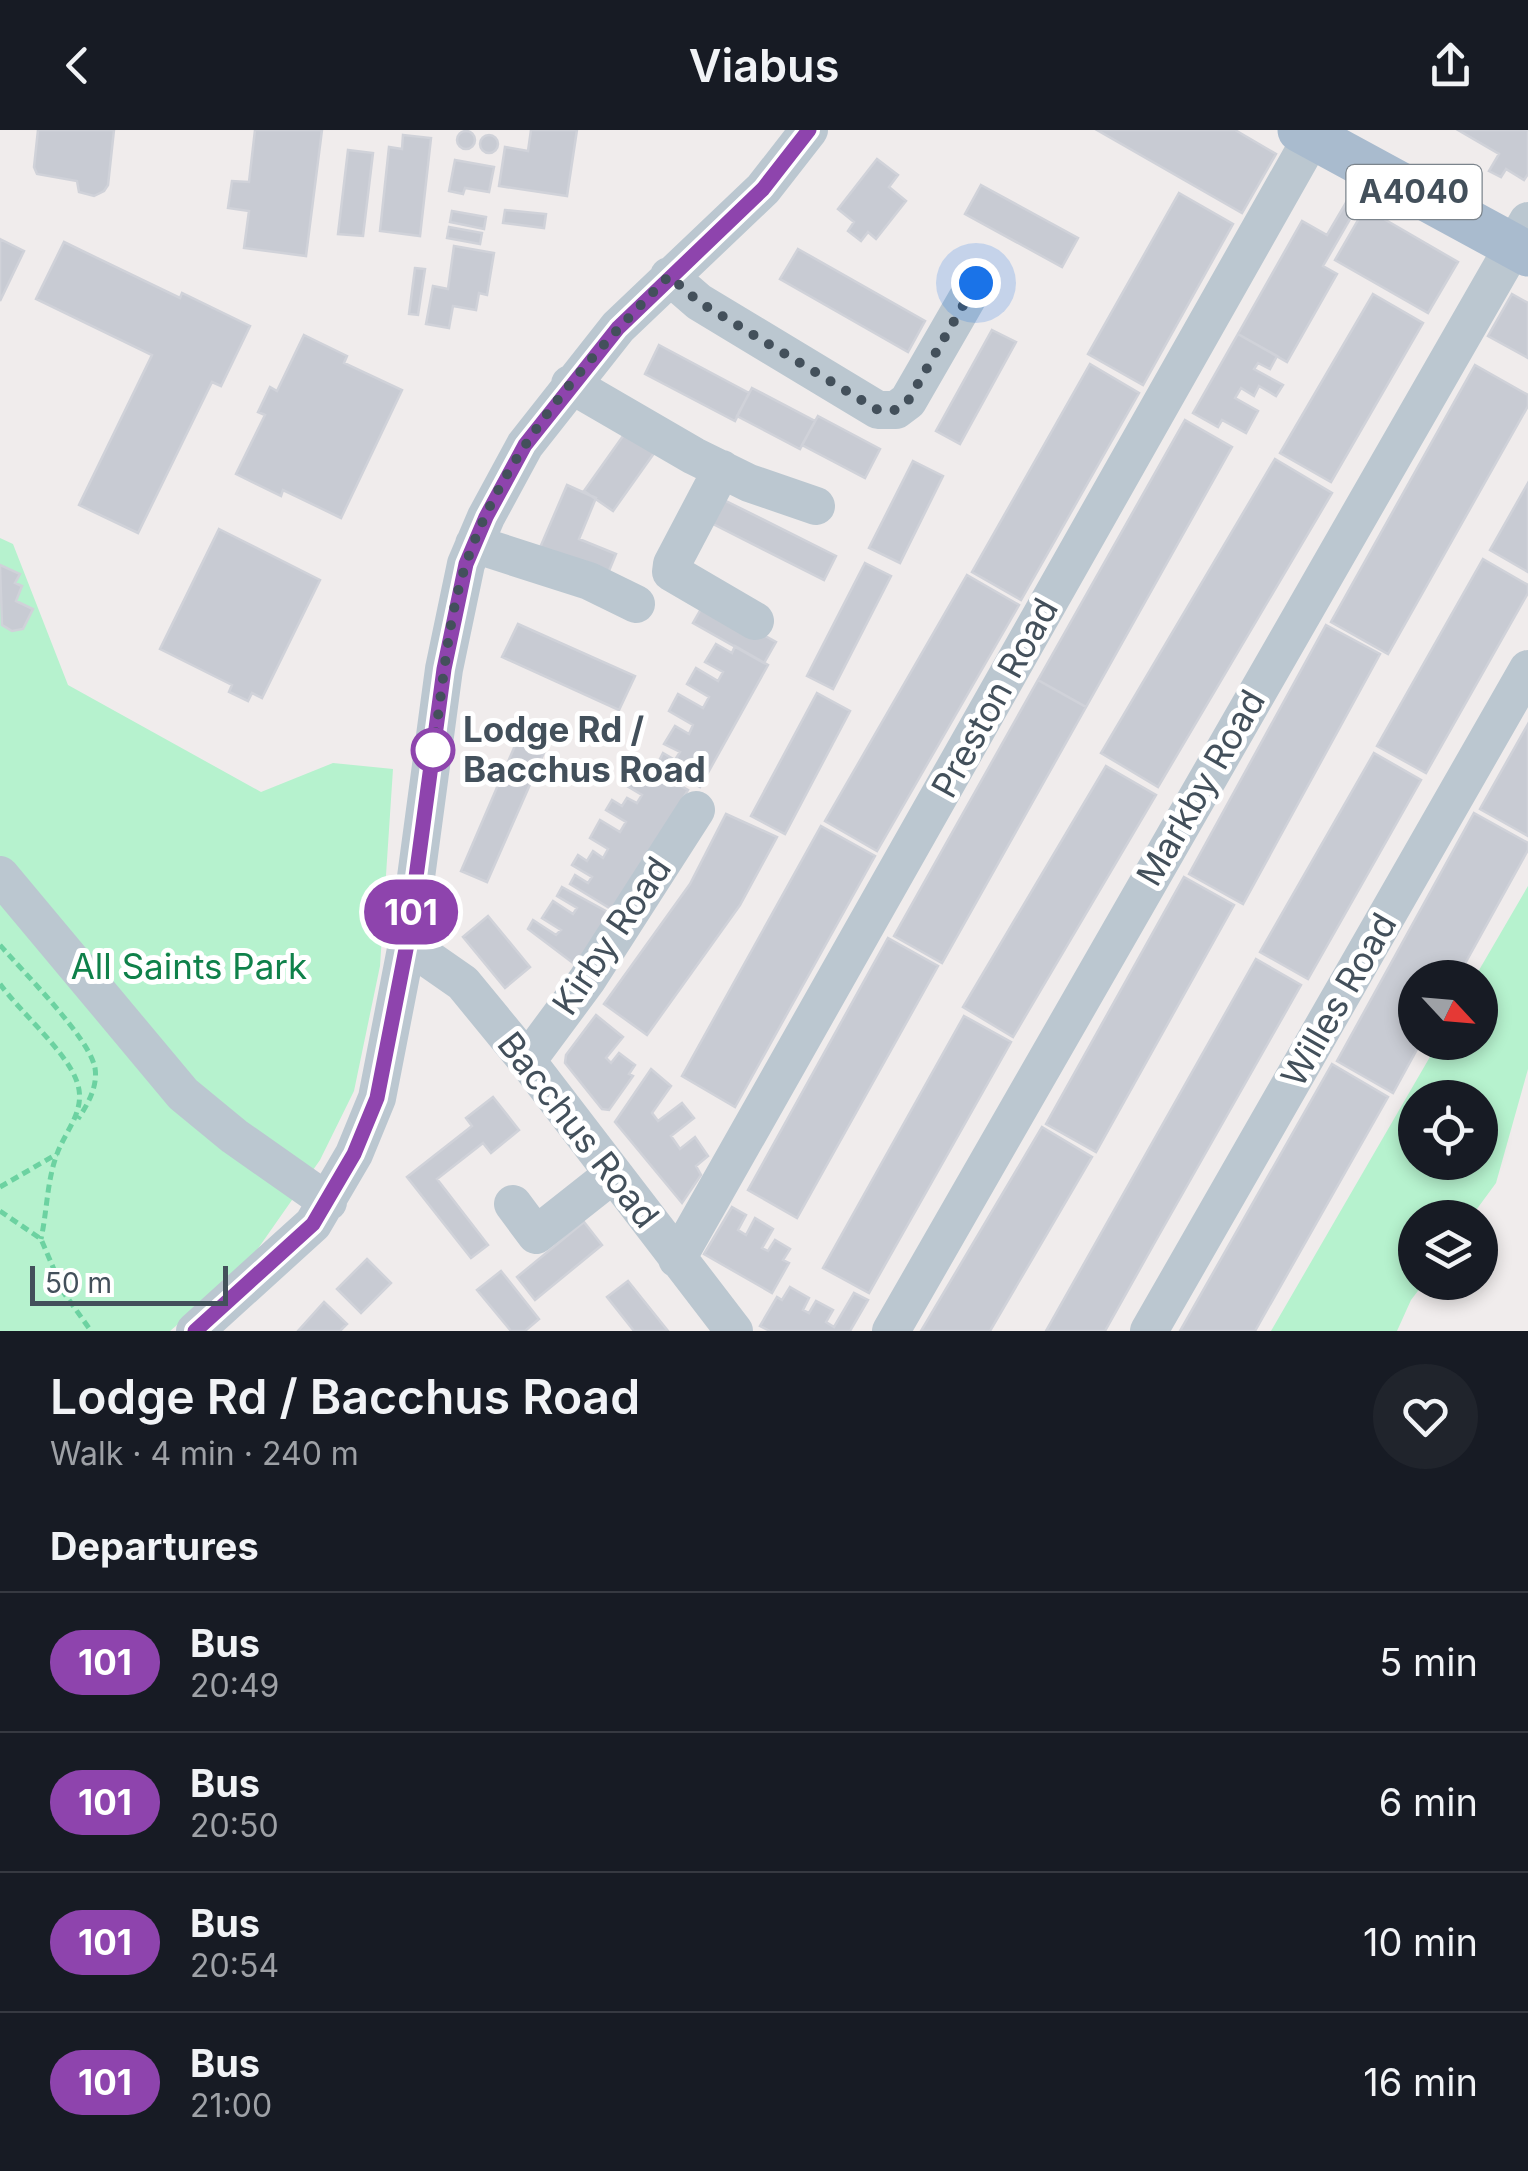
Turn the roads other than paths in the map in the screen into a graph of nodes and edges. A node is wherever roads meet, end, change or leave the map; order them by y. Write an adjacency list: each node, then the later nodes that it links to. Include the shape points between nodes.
1 (809, 130): 4 (street, via 763,189)
2 (1306, 133): 3 (main road, A4040); 20 (street, Preston Road)
3 (1523, 240): 23 (street, Markby Road)
4 (669, 276): 5 (street, via 699,302 878,410 896,410 908,401); 6 (street)
5 (975, 282)
6 (570, 384): 7 (street); 9 (street, via 525,445)
7 (722, 470): 8 (street); 11 (street, via 671,572)
8 (816, 506)
9 (474, 544): 10 (street, via 589,581); 15 (street, via 444,669)
10 (636, 604)
11 (755, 622)
12 (1528, 669): 24 (street, Willes Road)
13 (696, 810): 16 (street, Kirby Road)
14 (0, 875): 18 (street, via 183,1094)
15 (407, 944): 16 (street, Bacchus Road, via 462,983); 18 (street, via 377,1098)
16 (527, 1060): 17 (street, Bacchus Road)
17 (612, 1174): 19 (street, via 536,1236); 20 (street, Bacchus Road)
18 (328, 1202): 21 (street, via 313,1224)
19 (513, 1204)
20 (678, 1259): 22 (street, Bacchus Road)
21 (195, 1331)
22 (734, 1331)
23 (891, 1331)
24 (1149, 1331)

